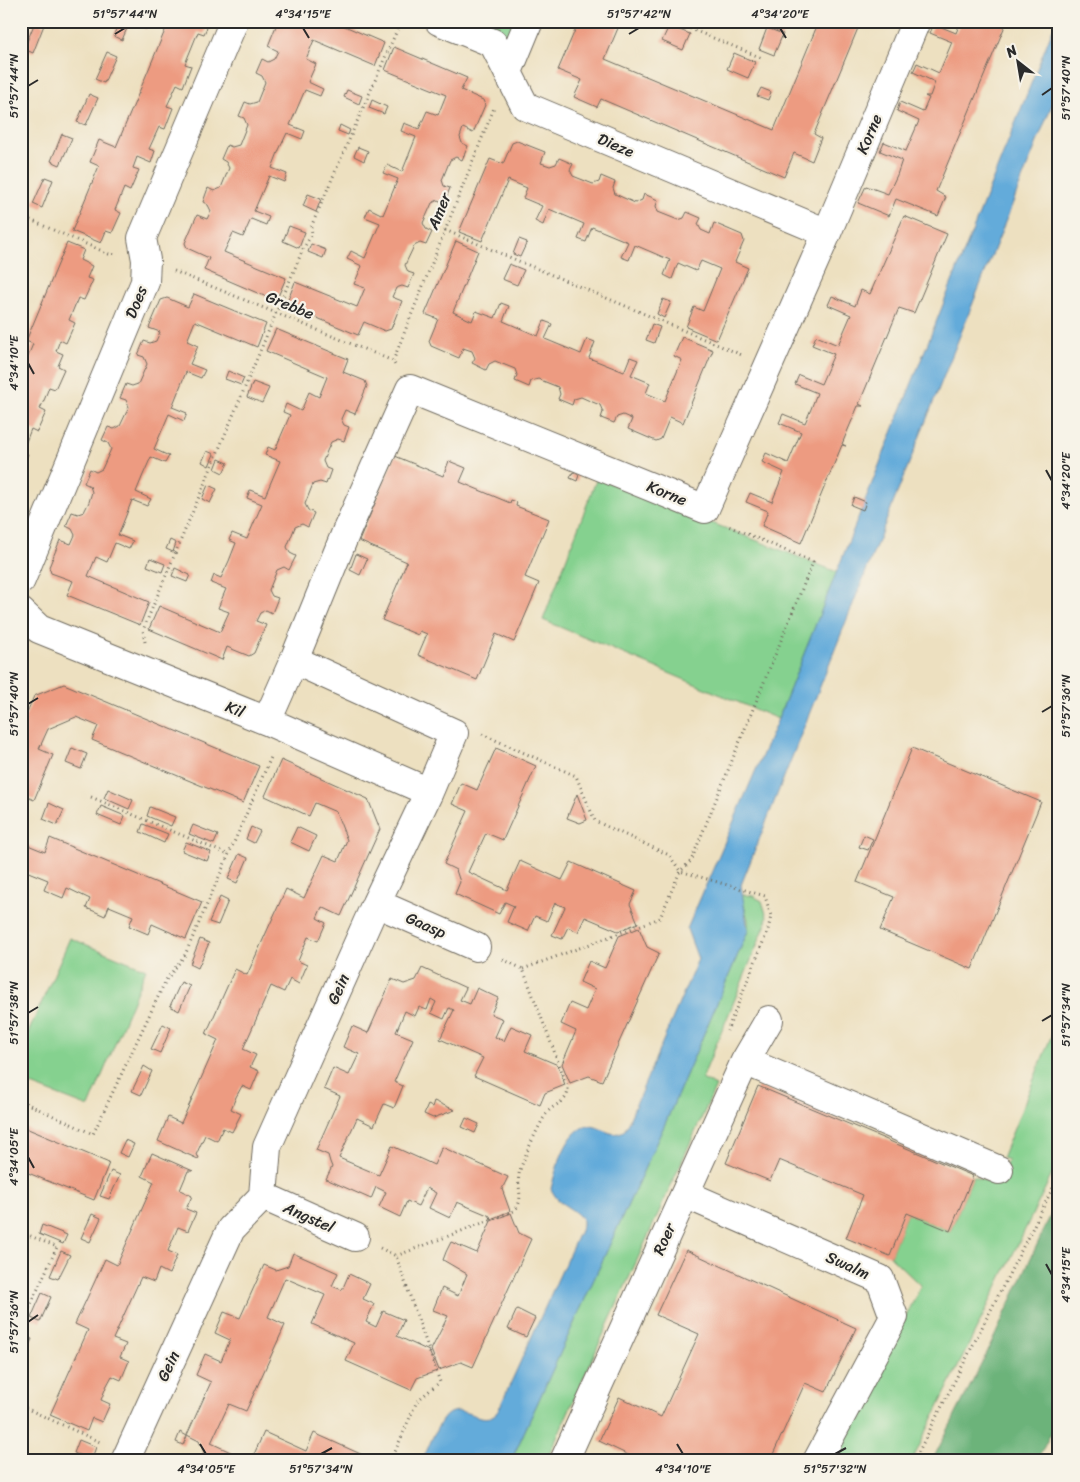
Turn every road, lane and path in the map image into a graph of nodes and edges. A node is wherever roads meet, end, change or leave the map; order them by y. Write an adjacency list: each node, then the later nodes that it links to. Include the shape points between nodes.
1 (234, 21): 12 (street, Does, via 142,238)
2 (402, 21): 13 (path)
3 (439, 21): 8 (street, Dieze, via 493,43)
4 (529, 21): 8 (street)
5 (680, 21): 7 (path, via 679,24)
6 (916, 21): 11 (street, Korne)
7 (762, 58)
8 (508, 72): 10 (path, Amer); 11 (street, Dieze, via 525,106)
9 (21, 216): 12 (path, Grebbe, via 110,254)
10 (445, 230): 14 (path, Amer); 15 (path)
11 (827, 233): 15 (street, Korne)
12 (146, 260): 13 (path, Grebbe); 18 (street, Does, via 145,282)
13 (276, 313): 14 (path, Grebbe); 21 (path, via 143,630 145,647)
14 (393, 361): 16 (path)
15 (768, 366): 17 (street, Korne)
16 (410, 389): 17 (street, Korne); 20 (street, via 346,532)
17 (704, 509): 27 (path, via 713,519 813,562 691,861)
18 (21, 580)
19 (27, 623): 21 (street, Kil)
20 (294, 660): 22 (street); 23 (street)
21 (135, 668): 22 (street, Kil)
22 (275, 725): 24 (street, Kil); 26 (path)
23 (454, 733): 24 (street, Gein); 27 (path, via 480,733 576,776 595,821 669,855)
24 (430, 792): 28 (street, Gein)
25 (91, 797): 26 (path)
26 (229, 855): 34 (path, via 185,955 166,980 93,1134)
27 (680, 871): 30 (path, via 660,918); 32 (path, via 765,896 771,916)
28 (376, 903): 29 (street, Gaasp); 38 (street, Gein, via 267,1147)
29 (476, 947): 30 (path)
30 (523, 968): 41 (path, via 568,1088 566,1100 547,1113 520,1171 519,1205 514,1211)
31 (769, 1020): 33 (street, Roer)
32 (724, 1038)
33 (744, 1061): 35 (street); 37 (street, Roer)
34 (21, 1101)
35 (999, 1170)
36 (1059, 1176): 48 (path)
37 (685, 1194): 46 (street, Roer); 47 (street, Swalm, via 880,1279 894,1317)
38 (263, 1196): 40 (street, Angstel); 44 (street, Gein, via 231,1229)
39 (21, 1232): 42 (path, via 57,1247)
40 (355, 1237): 41 (path)
41 (396, 1256): 45 (path, via 440,1382 418,1401)
42 (21, 1326)
43 (21, 1406): 44 (path)
44 (126, 1458)
45 (391, 1461)
46 (564, 1461)
47 (817, 1461)
48 (914, 1461)

